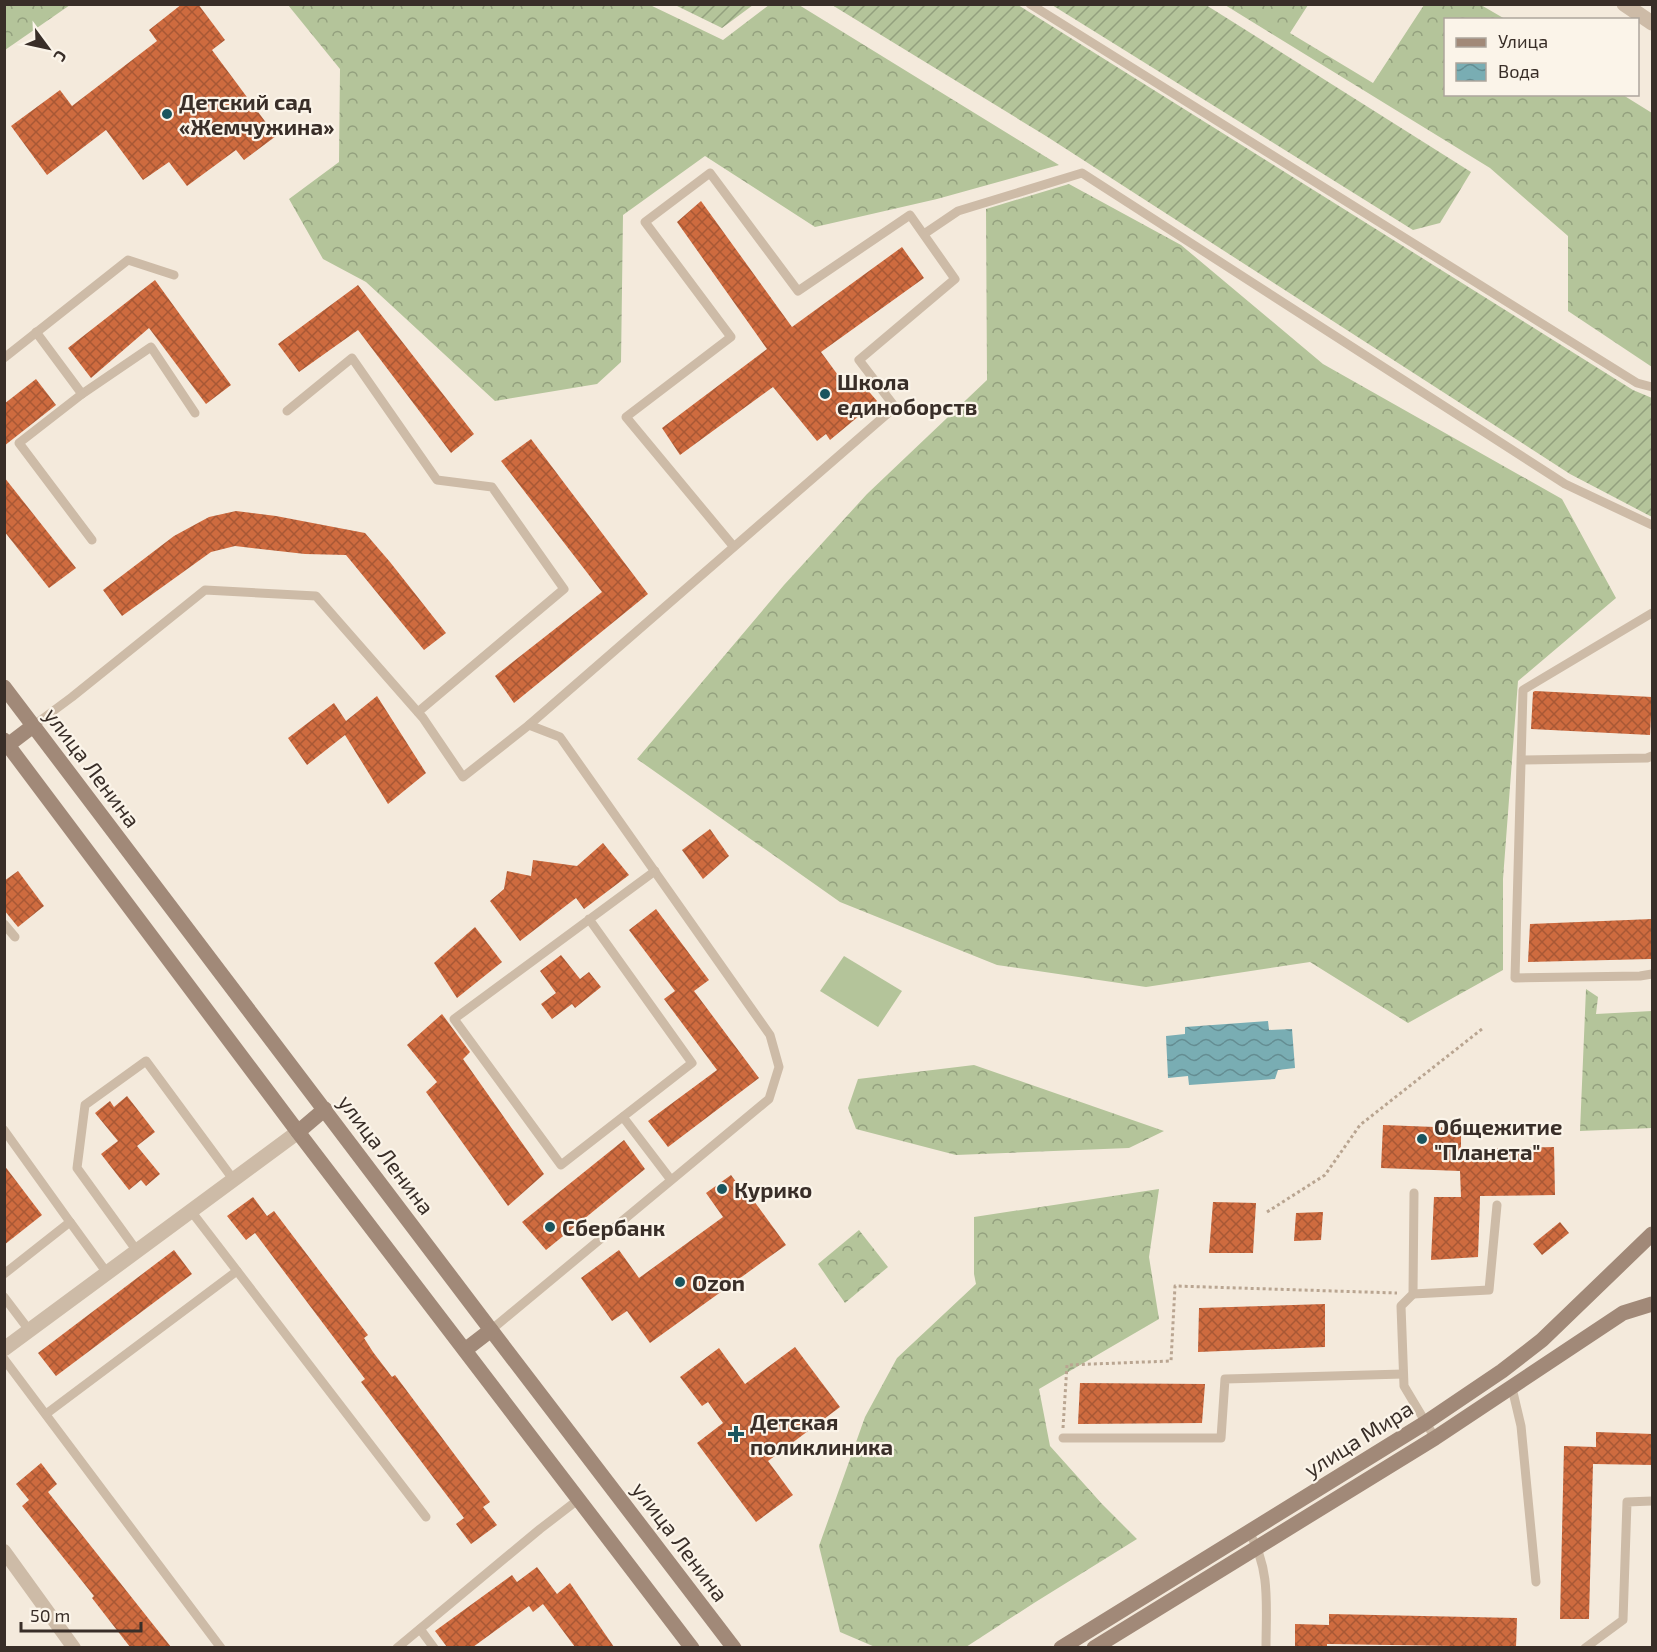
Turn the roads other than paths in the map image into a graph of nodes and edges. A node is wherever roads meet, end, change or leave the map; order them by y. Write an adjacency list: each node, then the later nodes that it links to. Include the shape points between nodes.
1 (1030, 4): 8 (lane, via 1637,383)
2 (1624, 4): 3 (street)
3 (1653, 23)
4 (924, 234): 12 (lane, via 958,211 1082,173 1565,484); 14 (lane, via 955,279 858,360 895,407); 14 (lane, via 910,215 798,291 710,173 645,222 731,337 626,417)
5 (174, 275): 6 (lane, via 128,260)
6 (36, 332): 7 (lane); 9 (lane)
7 (4, 358)
8 (1653, 387)
9 (82, 394): 11 (lane, via 151,348); 13 (lane, via 19,443)
10 (287, 411): 17 (lane, via 352,358 437,480 492,487 564,589)
11 (195, 413)
12 (1653, 525)
13 (92, 540)
14 (734, 547): 18 (lane)
15 (1653, 613): 22 (lane, via 1523,690)
16 (4, 687): 19 (main road, улица Ленина)
17 (418, 712): 18 (lane, via 463,777); 19 (lane, via 316,596 205,590)
18 (529, 725): 23 (lane, via 561,737)
19 (33, 726): 20 (main road); 28 (main road, улица Ленина)
20 (6, 744): 31 (main road)
21 (1653, 756): 22 (lane)
22 (1522, 760): 27 (lane, via 1515,978)
23 (655, 871): 24 (lane); 33 (lane, via 770,1035 779,1067 769,1099)
24 (589, 920): 29 (lane, via 692,1063); 29 (lane, via 454,1019 561,1165)
25 (4, 924): 26 (lane)
26 (15, 937)
27 (1653, 974)
28 (325, 1109): 31 (main road); 47 (main road, улица Ленина)
29 (622, 1117): 33 (lane)
30 (4, 1130): 37 (lane)
31 (298, 1132): 32 (street); 49 (main road)
32 (233, 1179): 36 (street); 39 (lane, via 147,1061 85,1105 77,1168)
33 (672, 1180): 47 (lane)
34 (1414, 1193): 43 (lane)
35 (1497, 1205): 43 (lane, via 1489,1290)
36 (190, 1211): 39 (street); 40 (lane)
37 (70, 1222): 41 (lane); 42 (lane)
38 (1653, 1234): 51 (main road, улица Мира, via 1542,1340)
39 (137, 1251): 41 (street)
40 (237, 1271): 54 (lane); 60 (lane)
41 (107, 1273): 46 (street)
42 (4, 1275)
43 (1413, 1294): 52 (lane, via 1401,1306)
44 (4, 1297): 46 (lane)
45 (1653, 1304): 53 (main road, улица Мира, via 1623,1313)
46 (30, 1330): 48 (street)
47 (491, 1330): 49 (main road); 71 (main road, улица Ленина)
48 (4, 1349)
49 (465, 1350): 58 (main road)
50 (4, 1359): 54 (lane)
51 (1502, 1371): 53 (street); 55 (main road, улица Мира)
52 (1403, 1374): 55 (lane, via 1404,1386); 56 (lane, via 1225,1379 1221,1438)
53 (1512, 1388): 57 (main road, улица Мира); 64 (lane, via 1521,1426)
54 (46, 1414): 67 (lane)
55 (1425, 1423): 57 (lane); 61 (main road, улица Мира)
56 (1063, 1438)
57 (1435, 1438): 62 (main road, улица Мира)
58 (579, 1499): 65 (lane); 70 (main road)
59 (1653, 1501): 75 (lane, via 1627,1502 1623,1620)
60 (426, 1517)
61 (1249, 1532): 62 (lane); 72 (main road, улица Мира)
62 (1258, 1547): 73 (main road, улица Мира); 74 (lane, via 1266,1583)
63 (4, 1551): 66 (street)
64 (1536, 1582)
65 (420, 1629): 68 (lane); 69 (lane)
66 (74, 1647)
67 (221, 1647)
68 (397, 1647)
69 (434, 1647)
70 (692, 1647)
71 (734, 1647)
72 (1061, 1647)
73 (1094, 1647)
74 (1266, 1647)
75 (1584, 1647)

